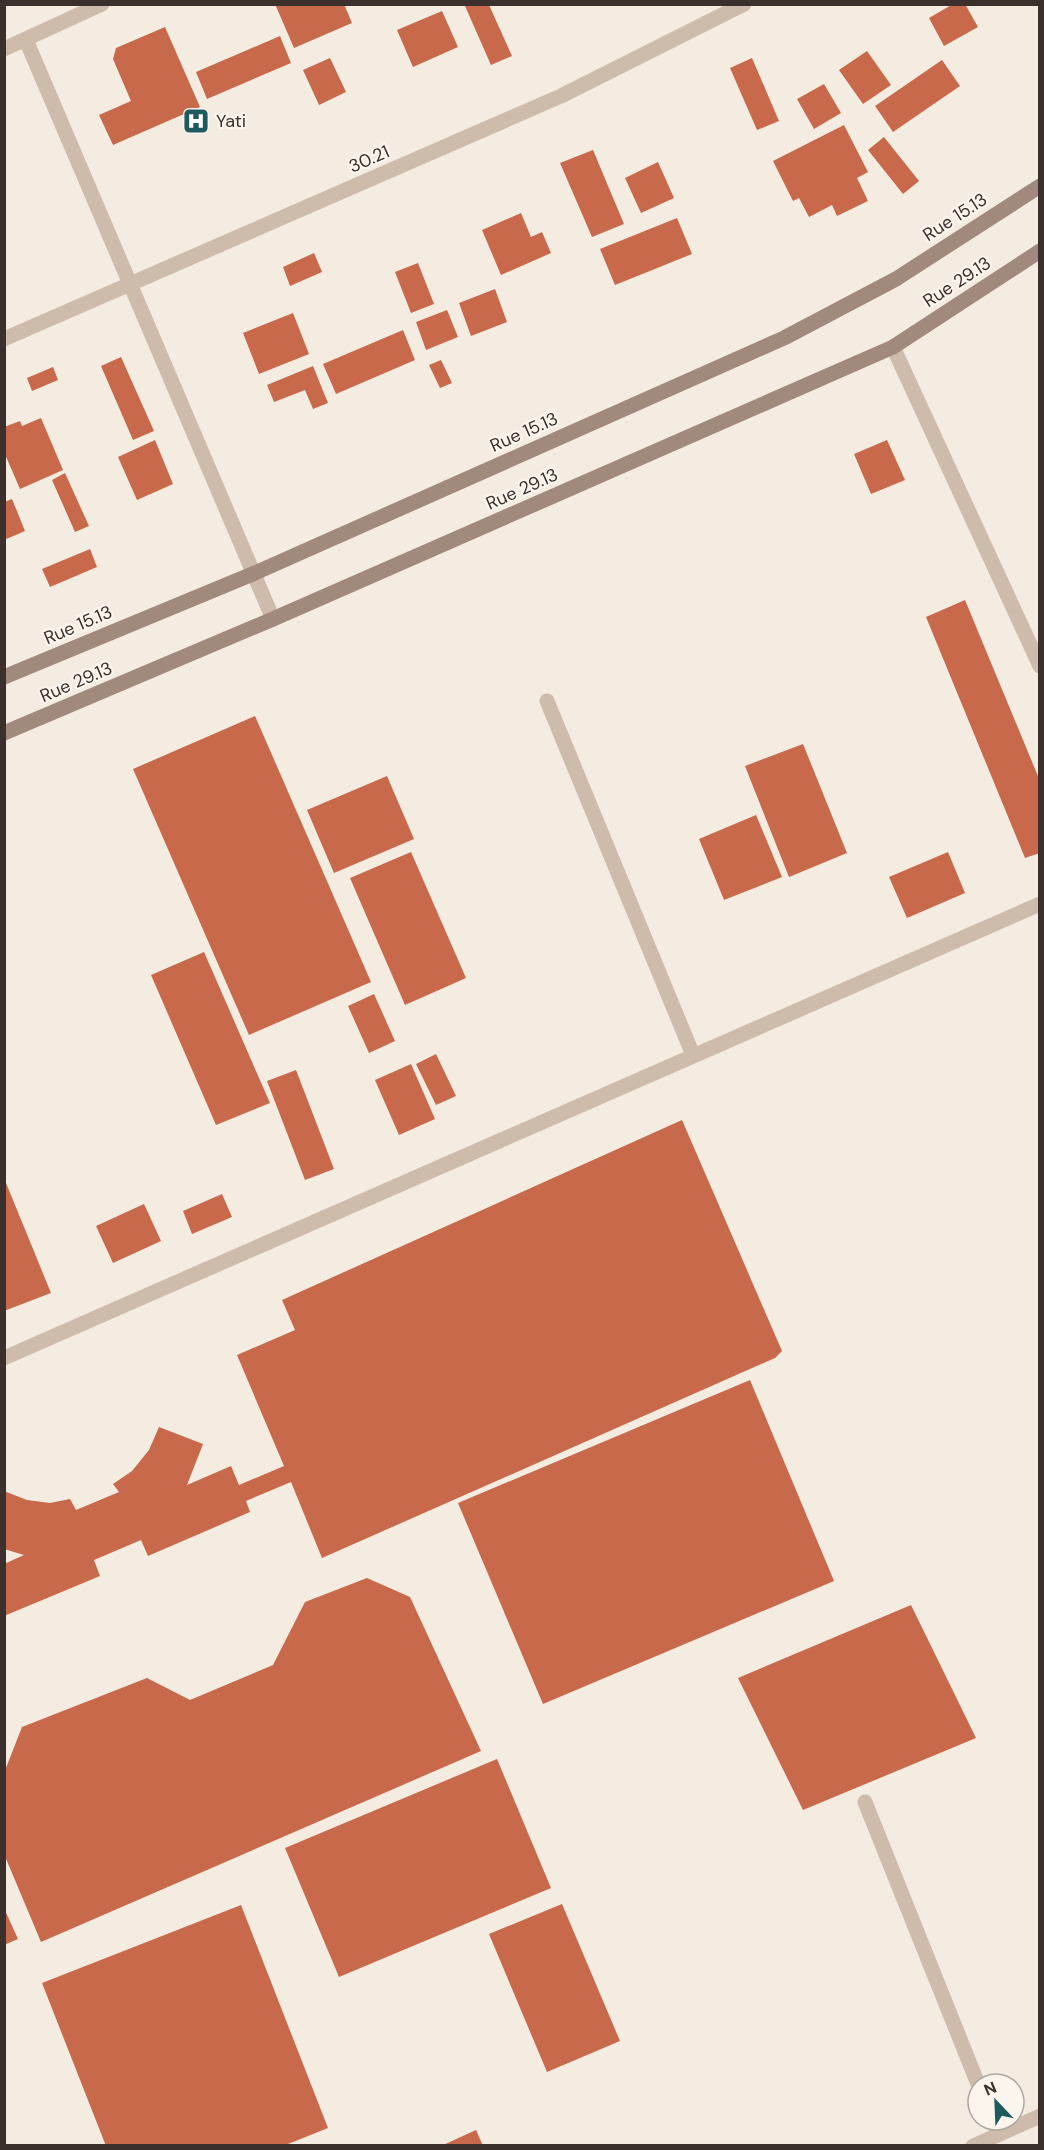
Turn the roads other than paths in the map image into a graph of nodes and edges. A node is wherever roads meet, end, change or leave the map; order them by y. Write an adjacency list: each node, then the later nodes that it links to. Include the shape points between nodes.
1 (102, 4): 3 (street)
2 (744, 4): 7 (street, 30.21 / 30.21, via 561,96)
3 (26, 40): 4 (street); 7 (street)
4 (4, 49)
5 (1040, 186): 10 (main road, Rue 15.13, via 896,279 784,338)
6 (1040, 251): 9 (main road, Rue 29.13)
7 (132, 285): 8 (street, 30.21 / 30.21); 10 (street)
8 (4, 339)
9 (893, 347): 11 (main road, Rue 29.13); 12 (street)
10 (255, 573): 11 (street); 13 (main road, Rue 15.13)
11 (273, 619): 15 (main road, Rue 29.13)
12 (1040, 666)
13 (4, 677)
14 (547, 701): 17 (street)
15 (4, 734)
16 (1040, 903): 17 (street)
17 (693, 1055): 18 (street)
18 (4, 1358)
19 (865, 1802): 20 (street)
20 (973, 2072)
21 (990, 2132): 22 (street)
22 (973, 2145)

